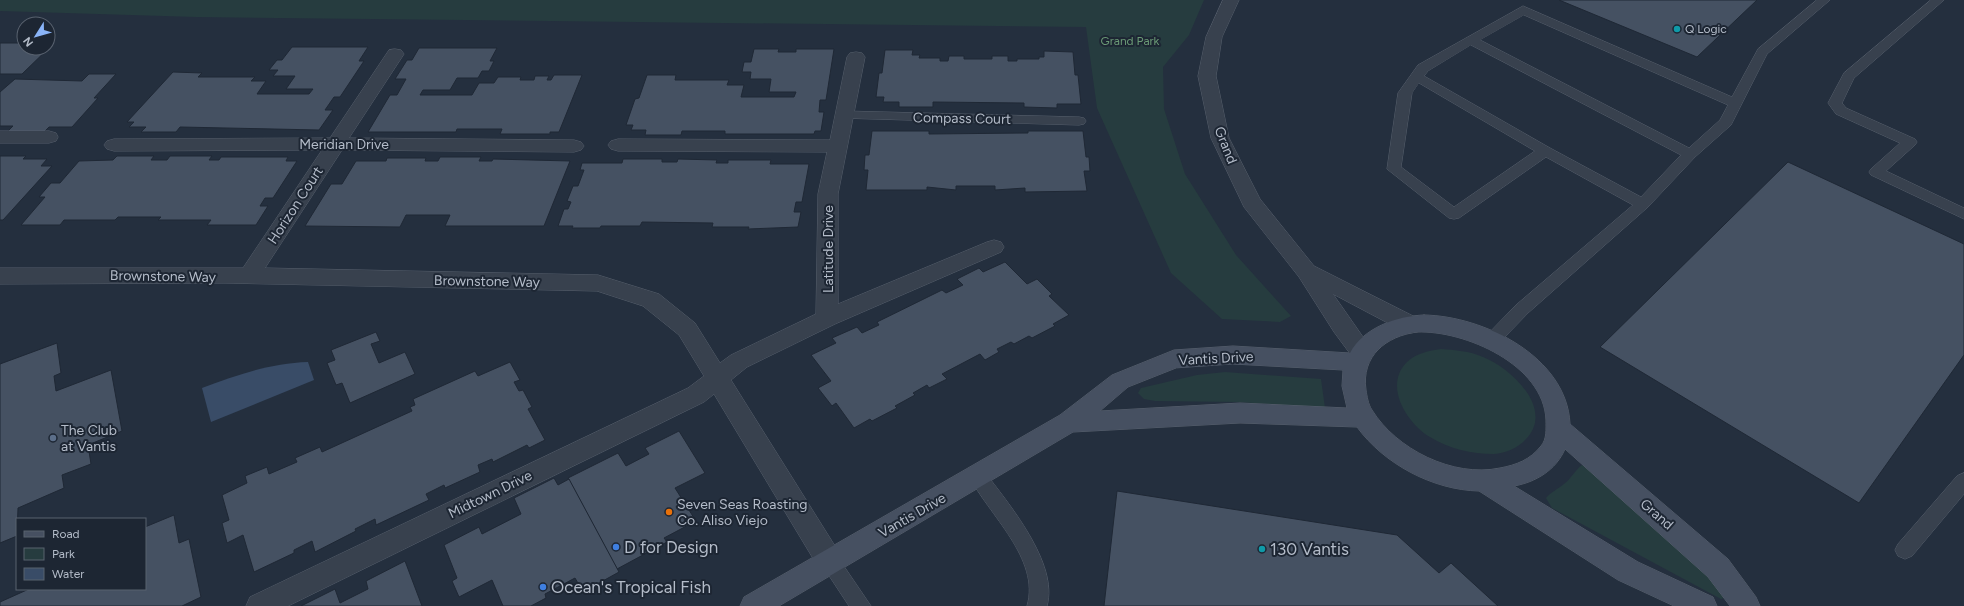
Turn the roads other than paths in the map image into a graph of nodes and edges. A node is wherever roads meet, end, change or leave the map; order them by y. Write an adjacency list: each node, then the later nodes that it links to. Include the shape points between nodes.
1 (1230, 0): 23 (street, Grand, via 1214,37 1207,76 1220,138 1251,202)
2 (1824, 0): 8 (lane, via 1762,52)
3 (1938, 0): 21 (lane, via 1849,76 1835,103 1841,111 1910,142 1876,172)
4 (1471, 40): 7 (lane, via 1423,68); 8 (lane, via 1523,10); 19 (lane)
5 (395, 54): 13 (street, Horizon Court)
6 (856, 58): 9 (street, Latitude Drive)
7 (1417, 77): 18 (lane); 18 (lane, via 1405,93 1394,169 1454,214)
8 (1735, 103): 19 (lane, via 1726,122)
9 (844, 115): 10 (lane, Compass Court); 17 (street, Latitude Drive)
10 (1079, 121)
11 (0, 137): 12 (street)
12 (49, 137)
13 (335, 144): 14 (street, Meridian Drive); 16 (street, Meridian Drive); 25 (street, Horizon Court)
14 (114, 145)
15 (618, 145): 17 (street)
16 (574, 146)
17 (837, 146): 26 (street, Latitude Drive, via 828,194)
18 (1545, 151): 20 (lane)
19 (1690, 154): 20 (lane)
20 (1643, 204): 28 (lane, via 1522,309)
21 (1964, 214)
22 (994, 247): 26 (street)
23 (1307, 272): 27 (street, Grand); 29 (street, Grand)
24 (0, 276): 25 (street, Brownstone Way)
25 (249, 276): 30 (street, Brownstone Way, via 598,283 651,300 687,329)
26 (827, 318): 30 (street, via 739,361)
27 (1412, 325): 28 (street, via 1438,324); 29 (street, via 1388,332 1368,343)
28 (1492, 340): 33 (street, via 1520,357 1542,379 1556,404)
29 (1359, 357): 31 (street, via 1352,378 1356,398); 32 (street, Vantis Drive, via 1233,355 1174,359 1120,381)
30 (718, 377): 38 (street, Brownstone Way); 39 (street, Midtown Drive, via 696,395 682,402)
31 (1365, 418): 32 (street, Vantis Drive, via 1240,412); 35 (street, via 1386,443 1415,462 1449,476)
32 (1069, 422): 34 (street, Vantis Drive)
33 (1560, 430): 35 (street, via 1553,450 1538,467 1514,478); 44 (street, Grand, via 1718,568)
34 (978, 476): 38 (street, Vantis Drive); 42 (lane, via 1019,535 1034,566 1040,594)
35 (1484, 481): 43 (street, via 1628,571)
36 (1964, 481): 37 (lane)
37 (1905, 550)
38 (830, 562): 40 (street, Vantis Drive); 41 (lane)
39 (260, 606)
40 (754, 606)
41 (861, 606)
42 (1037, 606)
43 (1703, 606)
44 (1746, 606)

